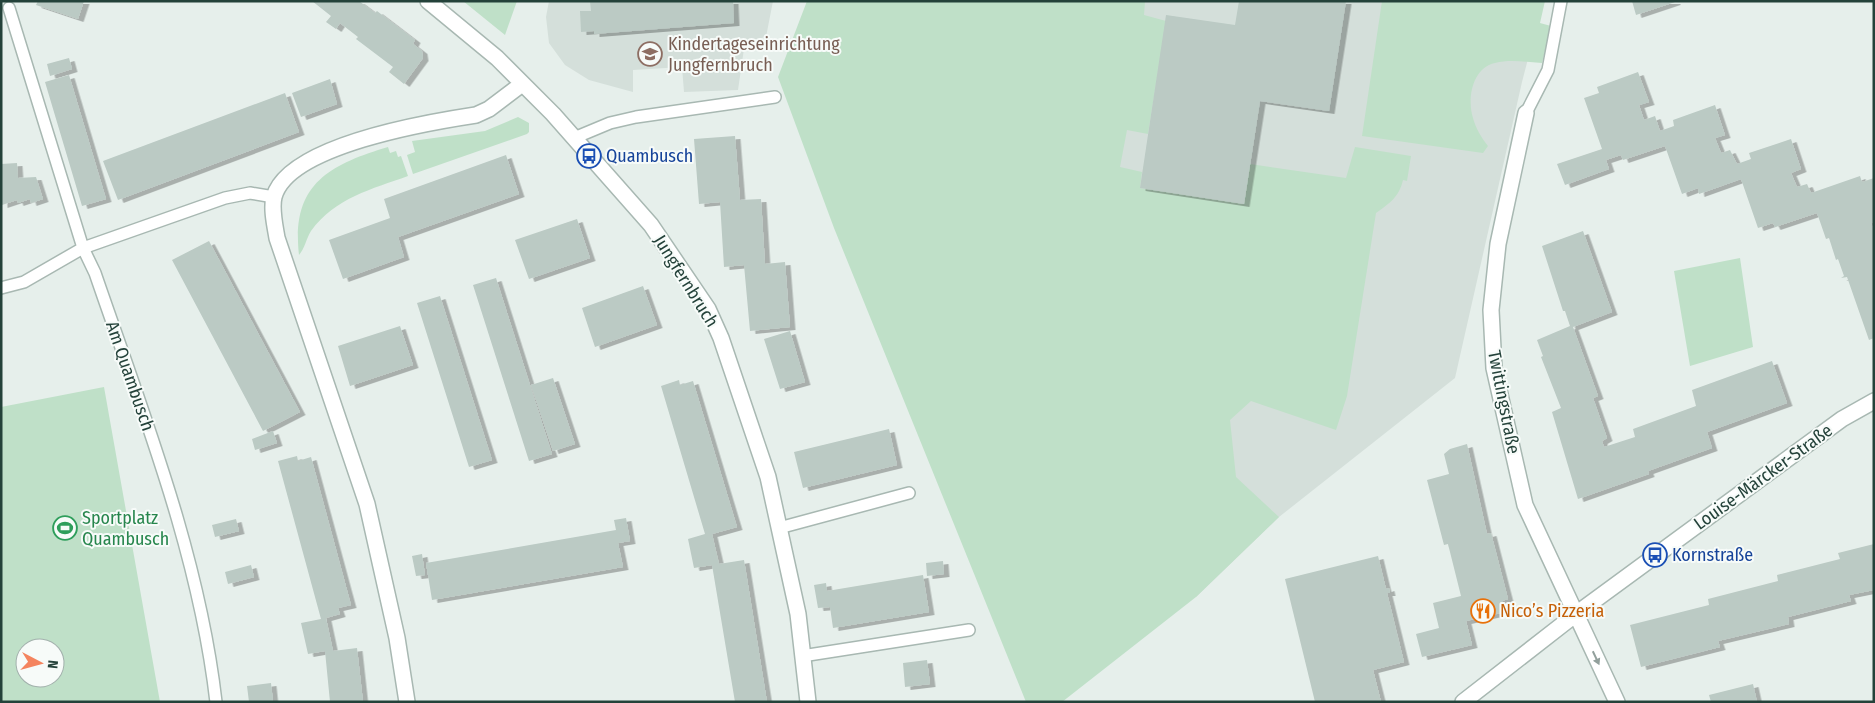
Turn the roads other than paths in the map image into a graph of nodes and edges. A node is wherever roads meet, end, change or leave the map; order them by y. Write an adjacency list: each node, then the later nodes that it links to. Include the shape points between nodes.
1 (428, 1): 4 (street, Jungfernbruch, via 466,31)
2 (1561, 1): 6 (lane, Twittingstraße, via 1548,70)
3 (9, 8): 9 (lane, Am Quambusch)
4 (522, 84): 7 (street, Jungfernbruch); 8 (street, via 490,109 476,115 379,133 331,150 290,174)
5 (775, 97): 7 (lane, via 636,117 610,123)
6 (1526, 113): 14 (street, Twittingstraße, via 1498,244 1491,310 1494,368 1525,505)
7 (574, 138): 13 (street, Jungfernbruch, via 651,225 708,309 722,338 768,477)
8 (274, 197): 9 (lane, via 250,193 225,198); 18 (street, via 277,238 367,504 397,638)
9 (83, 248): 10 (lane, via 24,282); 17 (lane, Am Quambusch, via 95,273 175,509 210,650)
10 (1, 288)
11 (1874, 401): 14 (street, Louise-Märcker-Straße, via 1842,419)
12 (909, 493): 13 (lane)
13 (779, 528): 16 (street, Jungfernbruch, via 798,614)
14 (1576, 614): 20 (street, Louise-Märcker-Straße); 21 (street, Twittingstraße, one-way to 21)
15 (969, 630): 16 (lane)
16 (802, 656): 19 (street, Jungfernbruch)
17 (216, 702)
18 (407, 702)
19 (808, 702)
20 (1463, 702)
21 (1617, 702)

